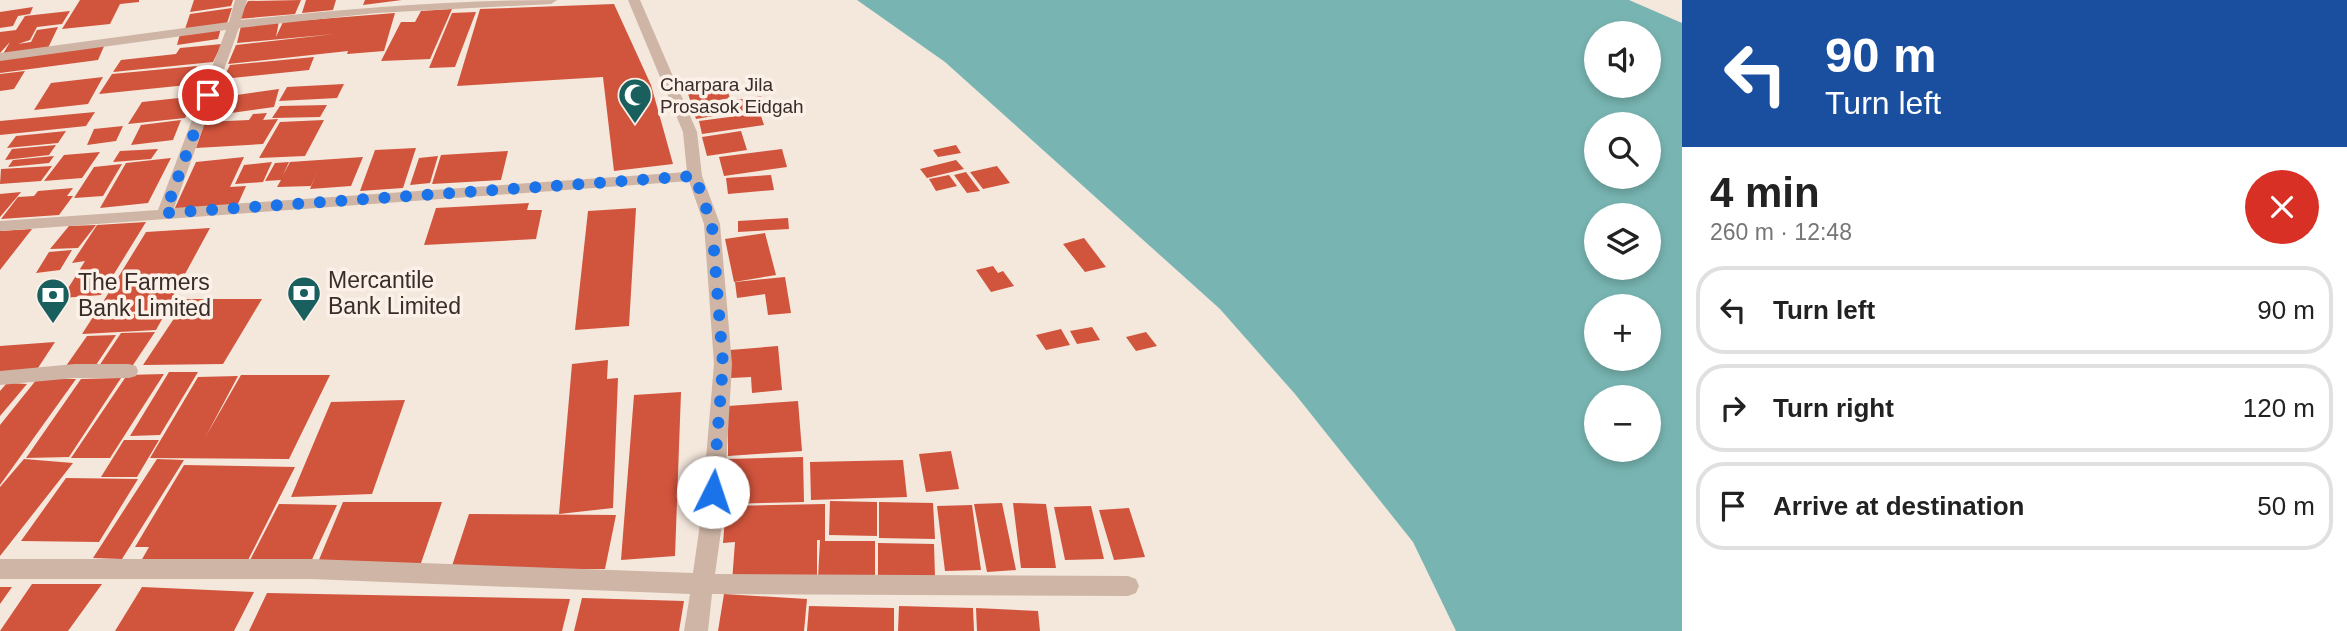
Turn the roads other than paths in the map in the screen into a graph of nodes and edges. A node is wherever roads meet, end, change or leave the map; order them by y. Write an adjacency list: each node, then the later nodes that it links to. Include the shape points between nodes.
1 (242, 0): 4 (street)
2 (551, 0): 4 (street, via 376,9)
3 (634, 0): 6 (street, via 690,132)
4 (234, 25): 5 (street); 7 (street)
5 (0, 57)
6 (695, 176): 7 (street); 12 (street, via 712,225 723,364 712,517)
7 (165, 213): 8 (street)
8 (0, 226)
9 (129, 371): 10 (street)
10 (0, 378)
11 (0, 569): 12 (street, via 311,569)
12 (702, 584): 13 (street); 14 (street)
13 (1128, 586)
14 (696, 631)

